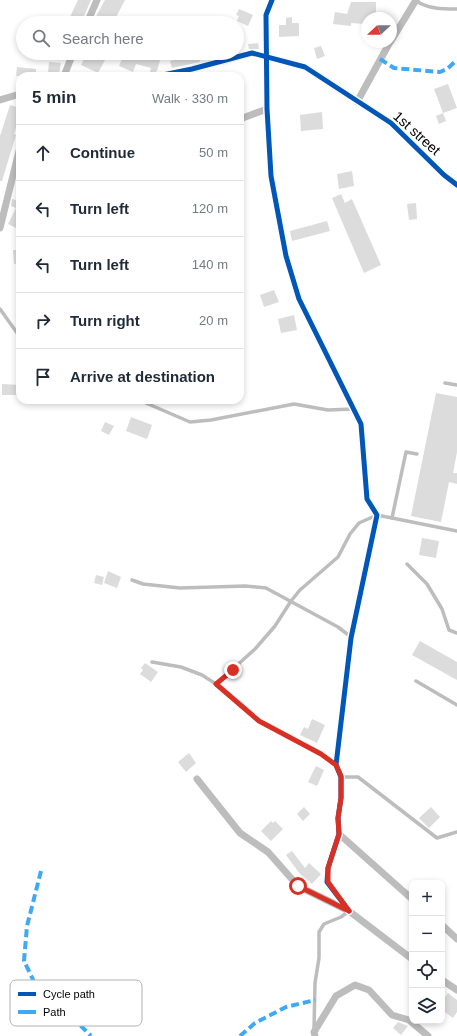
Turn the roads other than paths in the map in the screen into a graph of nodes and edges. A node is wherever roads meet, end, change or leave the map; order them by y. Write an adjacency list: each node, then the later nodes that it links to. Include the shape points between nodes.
1 (97, 0): 5 (street)
2 (272, 0): 9 (street, via 266,15)
3 (416, 0): 4 (lane, via 438,10); 6 (street)
4 (457, 9)
5 (90, 16)
6 (397, 31)
7 (387, 48): 16 (street)
8 (244, 55): 9 (street, 1st street, via 252,53)
9 (266, 57): 16 (street, 1st street, via 304,67); 17 (street)
10 (70, 60): 12 (street)
11 (226, 60): 13 (street, 1st street)
12 (66, 72)
13 (177, 72)
14 (16, 95): 15 (street)
15 (0, 100)
16 (357, 102): 20 (street, 1st street, via 391,123)
17 (267, 109): 18 (street); 27 (street, via 271,176 286,256 299,299)
18 (244, 118)
19 (16, 163): 21 (street)
20 (457, 185)
21 (0, 228)
22 (0, 309): 23 (lane)
23 (16, 331)
24 (445, 383): 25 (lane)
25 (457, 385)
26 (148, 404): 27 (lane, via 190,422 294,404 328,410)
27 (354, 409): 29 (street, via 361,424 367,498)
28 (417, 454): 30 (lane, via 406,452)
29 (377, 515): 30 (lane); 34 (lane, via 359,523 338,557); 36 (street)
30 (392, 518): 31 (lane)
31 (457, 531)
32 (407, 564): 35 (lane, via 427,584 442,609 449,630)
33 (132, 580): 34 (lane, via 143,584 180,588 266,588)
34 (291, 601): 36 (lane, via 338,626); 39 (lane, via 275,626 254,650)
35 (457, 633)
36 (351, 638): 41 (street)
37 (152, 662): 39 (lane, via 195,672)
38 (416, 681): 40 (lane)
39 (216, 684): 41 (lane, via 259,721 321,754)
40 (457, 705)
41 (336, 765): 42 (street)
42 (341, 776): 44 (lane, via 358,777 436,838); 45 (street)
43 (197, 778): 47 (street, via 240,833 268,852 298,886)
44 (457, 832)
45 (339, 834): 46 (street); 47 (street, via 328,868 328,882)
46 (409, 896)
47 (349, 911): 50 (street); 53 (lane, via 324,924 319,932 320,958 315,983)
48 (445, 928): 49 (street)
49 (457, 939)
50 (409, 957)
51 (445, 982): 52 (street)
52 (457, 990)
53 (315, 1034): 54 (street, via 336,996 355,985 369,990 392,1015 409,1020)
54 (428, 1036)

